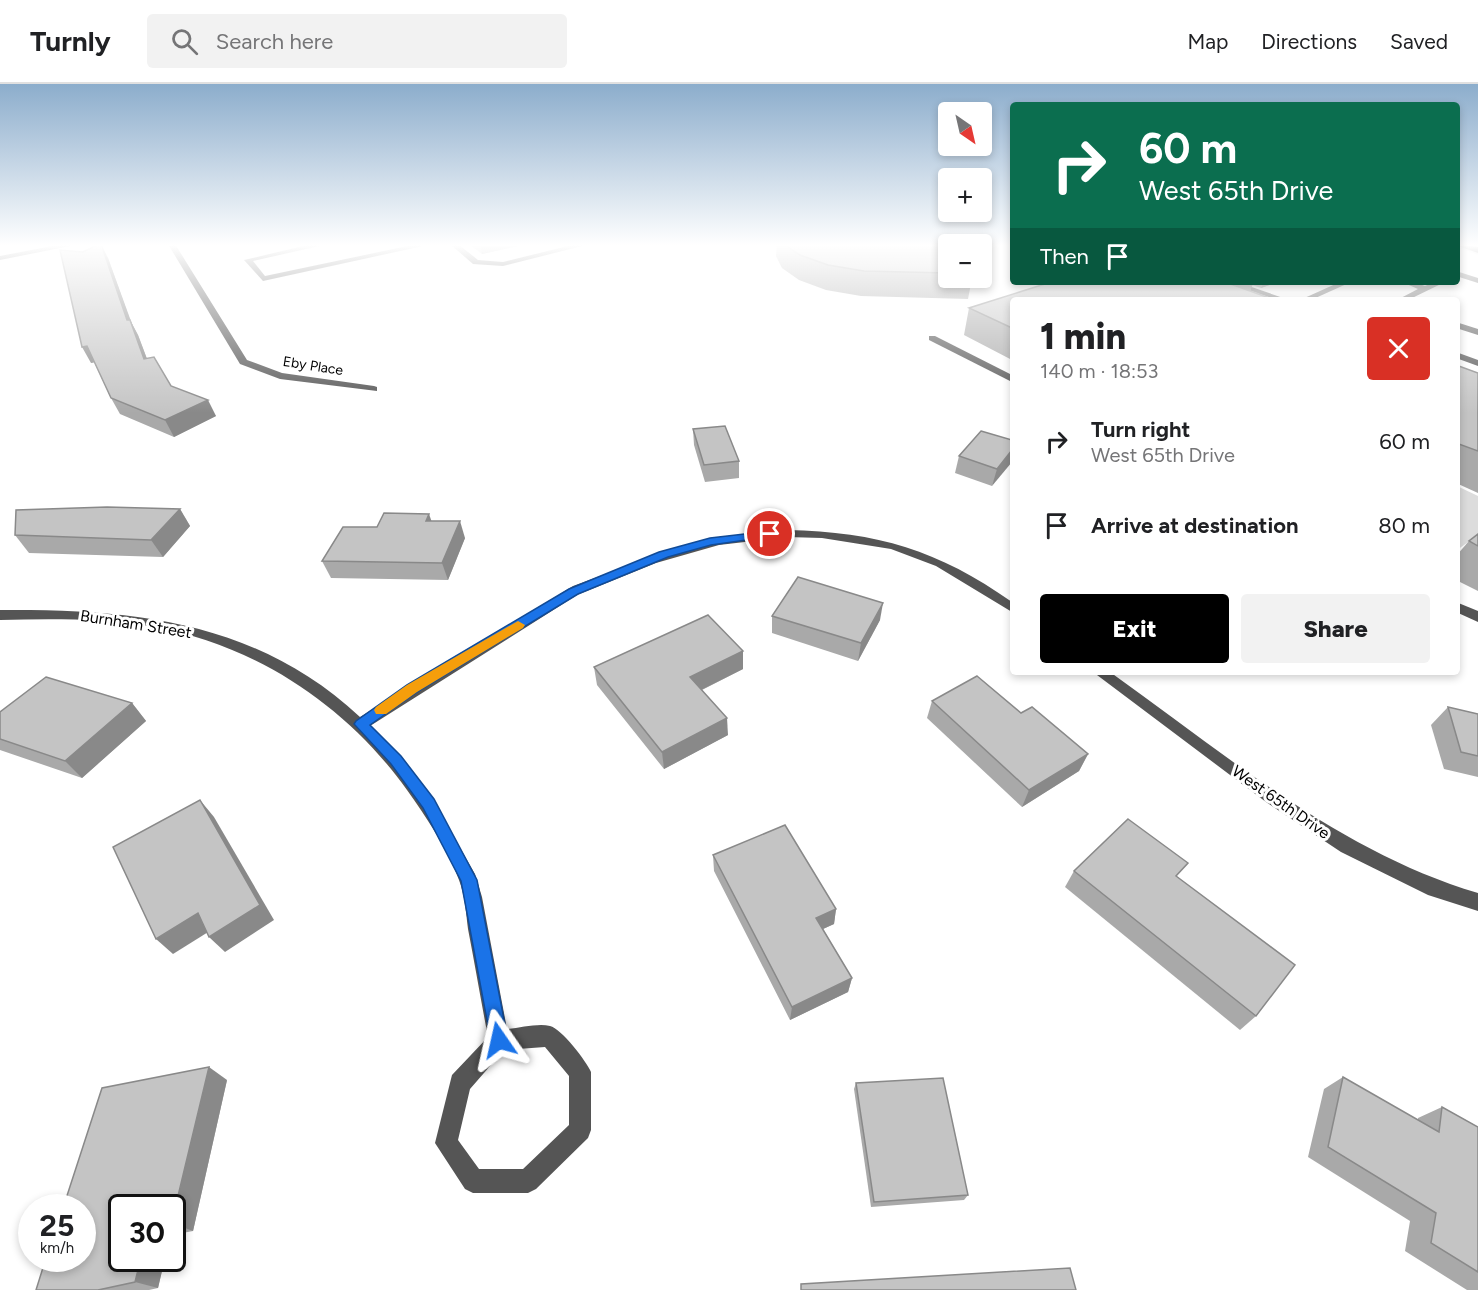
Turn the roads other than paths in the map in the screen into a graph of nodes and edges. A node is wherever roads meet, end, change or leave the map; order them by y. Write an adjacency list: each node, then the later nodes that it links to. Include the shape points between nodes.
1 (205, 300): 8 (street, Eby Place, via 243,362 280,376)
2 (1460, 326): 3 (street)
3 (1478, 332)
4 (932, 338): 7 (street)
5 (1460, 356): 6 (street)
6 (1478, 363)
7 (1010, 378)
8 (374, 389)
9 (1010, 607): 14 (street, via 949,568 894,546 838,536 782,534 710,542 663,554 574,592 412,688)
10 (1460, 608): 12 (street)
11 (0, 615): 14 (street, Burnham Street, via 73,614 146,622 203,634 269,660)
12 (1478, 617)
13 (1104, 675): 15 (street, West 65th Drive, via 1347,847 1435,888)
14 (361, 724): 16 (street, Burnham Street, via 396,760 428,804 469,880)
15 (1478, 902)
16 (499, 1040): 16 (street, via 460,1083 446,1143 473,1181 528,1181 580,1130 580,1072 550,1036)

